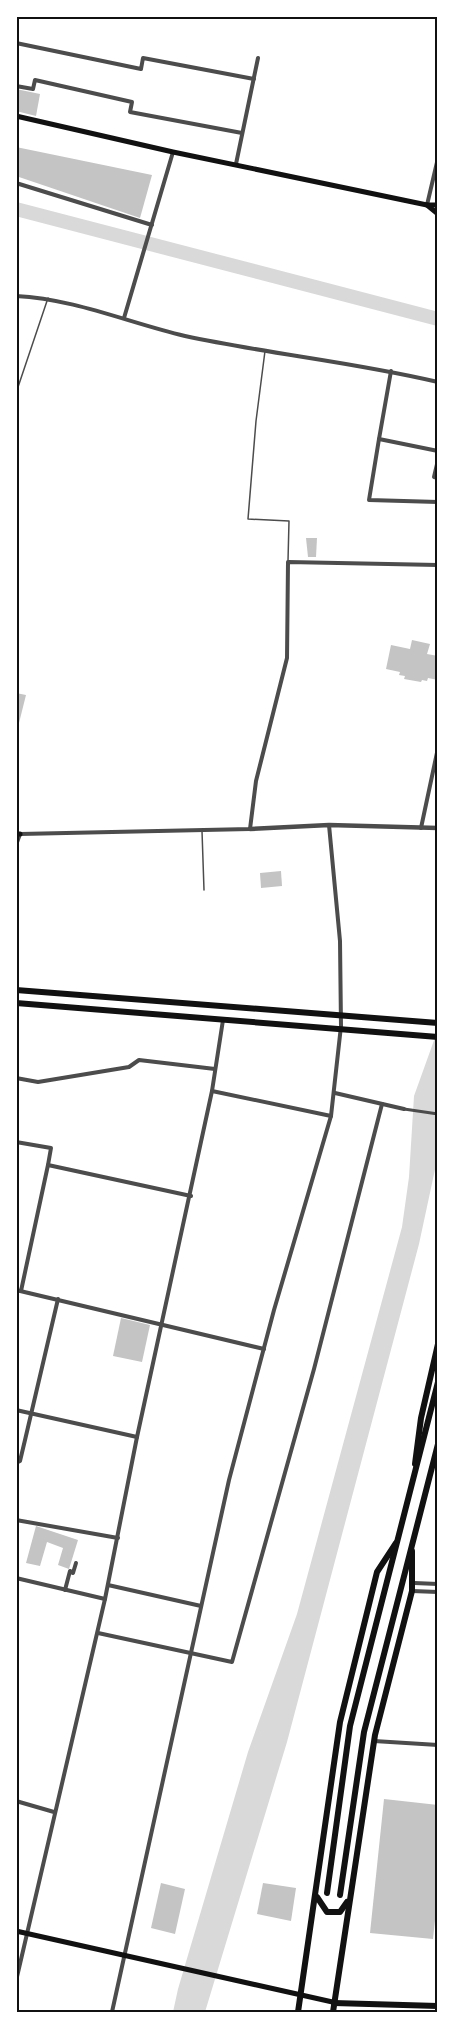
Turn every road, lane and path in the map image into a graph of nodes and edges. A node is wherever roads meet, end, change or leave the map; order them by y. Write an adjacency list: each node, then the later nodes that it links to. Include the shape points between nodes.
1 (16, 43): 3 (street, via 141,69 143,58)
2 (258, 58): 3 (street)
3 (254, 79): 6 (street)
4 (16, 86): 6 (street, via 33,89 35,80 132,102 130,112)
5 (16, 116): 7 (main road)
6 (242, 133): 9 (street)
7 (173, 152): 9 (main road); 14 (street)
8 (438, 158): 11 (street)
9 (236, 164): 11 (main road)
10 (16, 183): 14 (street)
11 (427, 205): 12 (main road); 13 (main road)
12 (438, 205)
13 (438, 214)
14 (152, 225): 17 (street)
15 (16, 296): 16 (street)
16 (48, 298): 17 (street); 21 (lane)
17 (124, 318): 18 (street, via 186,336)
18 (265, 350): 19 (street); 27 (lane, via 248,519 289,521)
19 (391, 371): 20 (street); 22 (street)
20 (438, 382)
21 (16, 393)
22 (379, 439): 23 (street); 26 (street, via 369,500)
23 (438, 450)
24 (438, 460): 25 (street, via 434,477)
25 (438, 478)
26 (438, 502)
27 (288, 562): 28 (street); 33 (street, via 287,658 259,770)
28 (438, 565)
29 (438, 748): 31 (street)
30 (329, 825): 31 (street); 33 (street); 40 (street, via 340,941)
31 (421, 828): 32 (street)
32 (438, 828)
33 (250, 829): 34 (street)
34 (202, 830): 35 (street); 37 (lane)
35 (18, 834): 36 (street)
36 (16, 845)
37 (204, 890)
38 (16, 990): 40 (main road)
39 (16, 1003): 41 (main road)
40 (341, 1016): 42 (main road); 43 (street)
41 (223, 1020): 43 (main road); 45 (street)
42 (436, 1023)
43 (341, 1028): 44 (main road); 48 (street)
44 (435, 1037)
45 (215, 1069): 46 (street, via 139,1060 129,1067 41,1081); 47 (street)
46 (16, 1078)
47 (212, 1091): 52 (street); 55 (street)
48 (335, 1093): 49 (street); 52 (street)
49 (382, 1104): 50 (street); 85 (street, via 314,1369 232,1662)
50 (404, 1109): 51 (street)
51 (438, 1114)
52 (331, 1116): 60 (street)
53 (16, 1142): 54 (street, via 51,1148)
54 (48, 1165): 55 (street); 56 (street)
55 (191, 1196): 58 (street)
56 (19, 1291): 57 (street)
57 (58, 1299): 58 (street); 63 (street)
58 (161, 1323): 60 (street); 64 (street)
59 (437, 1345): 68 (main road)
60 (264, 1349): 83 (street)
61 (438, 1382): 68 (main road)
62 (16, 1410): 63 (street)
63 (31, 1413): 64 (street); 67 (street, via 20,1461)
64 (137, 1437): 71 (street)
65 (438, 1444): 69 (main road)
66 (438, 1459): 69 (main road)
67 (16, 1463)
68 (414, 1468): 72 (main road)
69 (427, 1486): 73 (main road)
70 (16, 1520): 71 (street)
71 (118, 1538): 78 (street)
72 (398, 1540): 90 (main road, via 350,1726); 91 (main road, via 377,1572 340,1722)
73 (412, 1544): 76 (main road); 92 (main road, via 364,1731)
74 (76, 1563): 79 (street)
75 (16, 1578): 79 (street)
76 (414, 1583): 77 (street); 80 (main road)
77 (438, 1584)
78 (108, 1585): 82 (street); 83 (street)
79 (65, 1590): 82 (street)
80 (412, 1591): 81 (street); 86 (main road)
81 (438, 1592)
82 (105, 1599): 84 (street)
83 (201, 1606): 85 (street)
84 (98, 1633): 85 (street); 89 (street)
85 (190, 1653): 96 (street)
86 (374, 1741): 87 (street); 93 (main road)
87 (438, 1745)
88 (16, 1801): 89 (street)
89 (54, 1812): 95 (street)
90 (327, 1893)
91 (316, 1894): 93 (main road, via 321,1907 334,1913 345,1908); 98 (main road)
92 (340, 1895)
93 (350, 1897): 99 (main road)
94 (16, 1931): 95 (main road)
95 (26, 1933): 96 (main road); 97 (street)
96 (124, 1954): 98 (main road); 101 (street)
97 (16, 1981)
98 (301, 1997): 99 (main road); 102 (main road)
99 (334, 2003): 100 (main road); 103 (main road)
100 (438, 2006)
101 (112, 2013)
102 (298, 2013)
103 (333, 2013)

